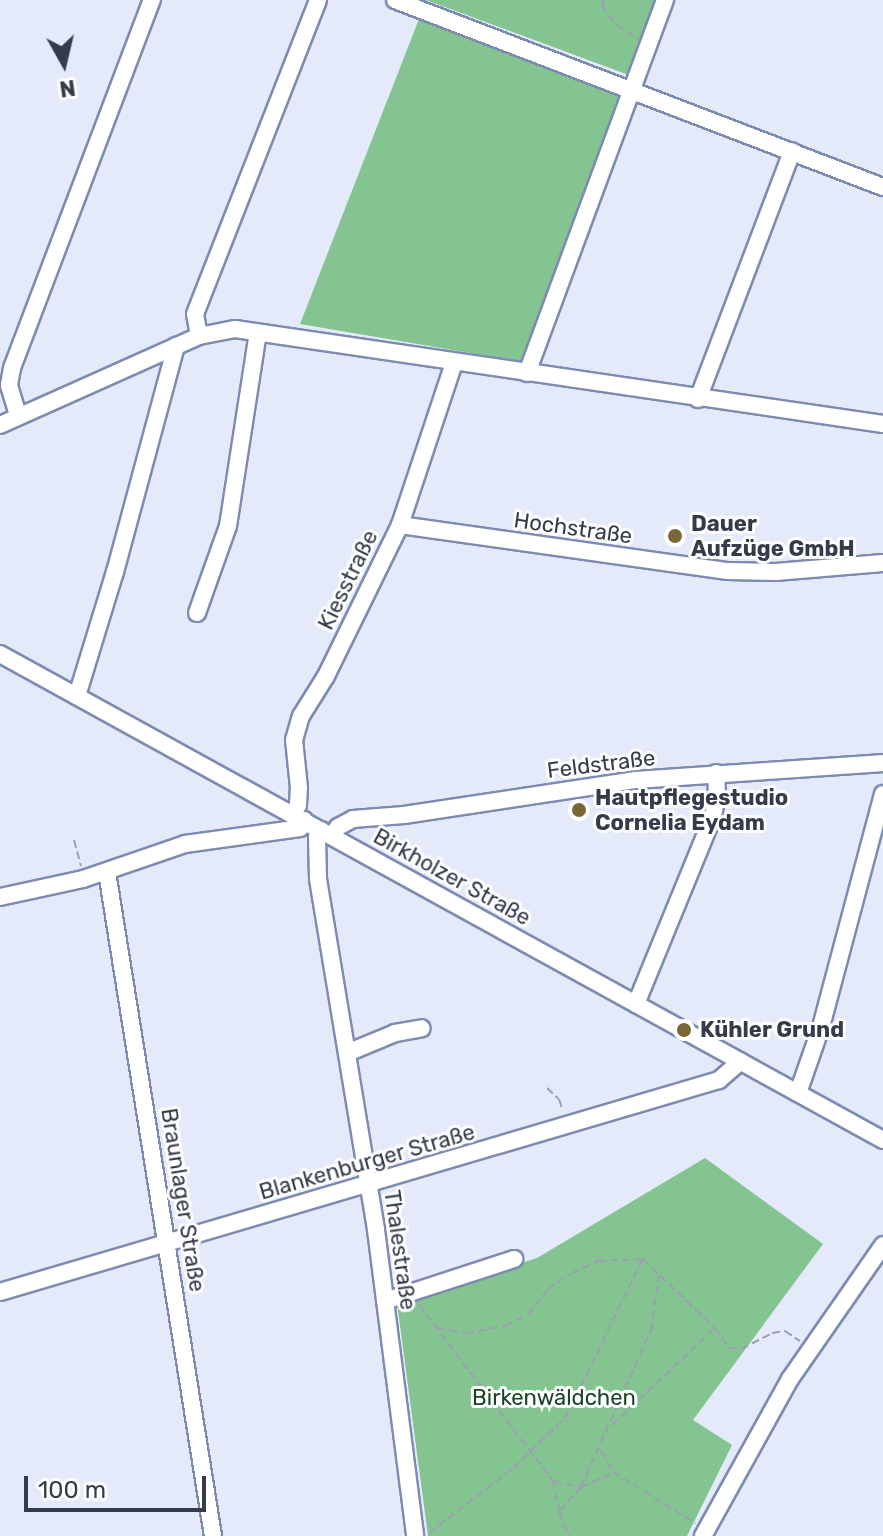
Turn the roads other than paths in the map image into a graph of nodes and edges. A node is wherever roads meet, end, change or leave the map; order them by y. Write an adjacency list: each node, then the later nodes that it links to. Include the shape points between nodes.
1 (152, 0): 14 (street, via 12,368 9,385)
2 (318, 0): 9 (street, via 195,314)
3 (395, 0): 5 (street)
4 (665, 0): 5 (street)
5 (631, 89): 6 (street); 12 (street)
6 (792, 151): 7 (street); 13 (street)
7 (883, 187)
8 (258, 333): 9 (street, via 235,329); 11 (street); 19 (street, via 228,526)
9 (199, 336): 10 (street)
10 (176, 346): 14 (street); 21 (street)
11 (454, 363): 12 (street); 17 (street, Kiesstraße)
12 (527, 373): 13 (street)
13 (698, 399): 15 (street)
14 (18, 415): 16 (street)
15 (883, 424)
16 (0, 425)
17 (400, 525): 18 (street, Hochstraße, via 728,571); 25 (street, Kiesstraße, via 301,716 294,740)
18 (883, 563)
19 (197, 613)
20 (0, 654): 21 (street, Birkholzer Straße)
21 (77, 696): 25 (street, Birkholzer Straße)
22 (883, 763): 23 (street, Feldstraße)
23 (716, 773): 26 (street, Feldstraße, via 353,819); 29 (street, via 713,816)
24 (883, 794): 33 (street, via 821,1027)
25 (299, 817): 26 (street, Birkholzer Straße); 27 (street, via 300,828 185,844)
26 (326, 832): 29 (street, Birkholzer Straße); 31 (street, Thalestraße, via 317,837 318,879)
27 (107, 872): 28 (street); 36 (street, Braunlager Straße)
28 (0, 897)
29 (636, 1004): 32 (street, Birkholzer Straße)
30 (422, 1028): 31 (street)
31 (347, 1053): 35 (street, Thalestraße)
32 (740, 1062): 33 (street, Birkholzer Straße); 35 (street, Blankenburger Straße, via 719,1080)
33 (798, 1093): 34 (street, Birkholzer Straße)
34 (883, 1140)
35 (369, 1186): 36 (street, Blankenburger Straße); 40 (street, Thalestraße)
36 (168, 1242): 39 (street, Blankenburger Straße); 42 (street, Braunlager Straße)
37 (883, 1245): 41 (street, via 810,1347)
38 (514, 1259): 40 (street)
39 (0, 1292)
40 (385, 1301): 43 (street, Thalestraße)
41 (705, 1533)
42 (213, 1536)
43 (415, 1536)

